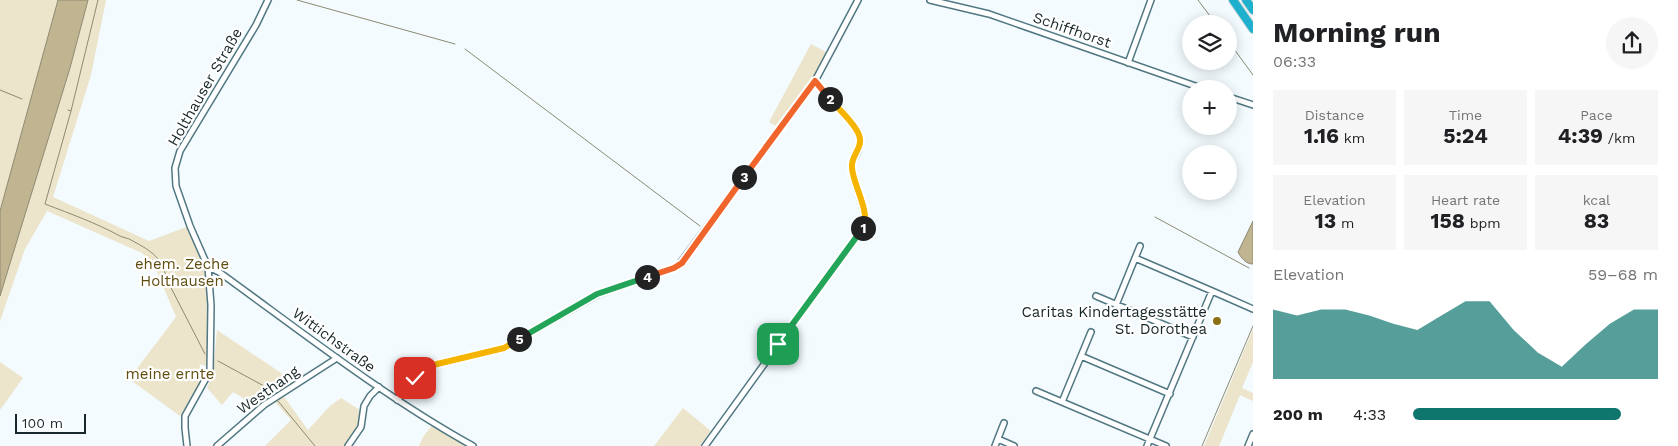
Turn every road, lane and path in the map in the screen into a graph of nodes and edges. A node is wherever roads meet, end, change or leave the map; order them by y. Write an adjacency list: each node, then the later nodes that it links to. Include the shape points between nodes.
1 (268, 0): 16 (street, Holthauser Straße, via 177,160 174,176 179,198)
2 (858, 0): 10 (street)
3 (930, 0): 9 (street, Schiffhorst, via 990,14)
4 (1151, 0): 9 (street)
5 (1233, 0): 8 (highway)
6 (1246, 0): 7 (highway)
7 (1253, 10)
8 (1253, 29)
9 (1128, 63): 11 (street, Schiffhorst)
10 (815, 81): 28 (street, via 678,266 597,294 504,348 433,365 420,373); 38 (street, via 859,135 859,148 852,169 864,210 864,226)
11 (1182, 81)
12 (1237, 100): 13 (street)
13 (1253, 105)
14 (1140, 246): 15 (street)
15 (1136, 258): 17 (street); 19 (street)
16 (208, 267): 24 (street, Wittichstraße); 34 (street, Holthauser Straße, via 211,358 206,379 185,416)
17 (1212, 291): 20 (street); 22 (street)
18 (1096, 296): 19 (street)
19 (1116, 305): 22 (street)
20 (1253, 308)
21 (1091, 332): 23 (street)
22 (1193, 337): 27 (street)
23 (1081, 356): 27 (street); 29 (street)
24 (337, 358): 25 (street, Wittichstraße); 35 (street, Westhang, via 264,405)
25 (379, 388): 28 (street, Wittichstraße); 36 (street, via 364,406 361,427)
26 (1036, 391): 29 (street)
27 (1170, 394): 33 (street)
28 (397, 400): 37 (street, Wittichstraße)
29 (1062, 402): 33 (street)
30 (1004, 423): 32 (street)
31 (1253, 434): 43 (street)
32 (998, 439): 39 (street); 40 (street)
33 (1150, 439): 41 (street); 42 (street)
34 (187, 446)
35 (217, 446)
36 (348, 446)
37 (473, 446)
38 (705, 446)
39 (995, 446)
40 (1014, 446)
41 (1147, 446)
42 (1166, 446)
43 (1248, 446)

